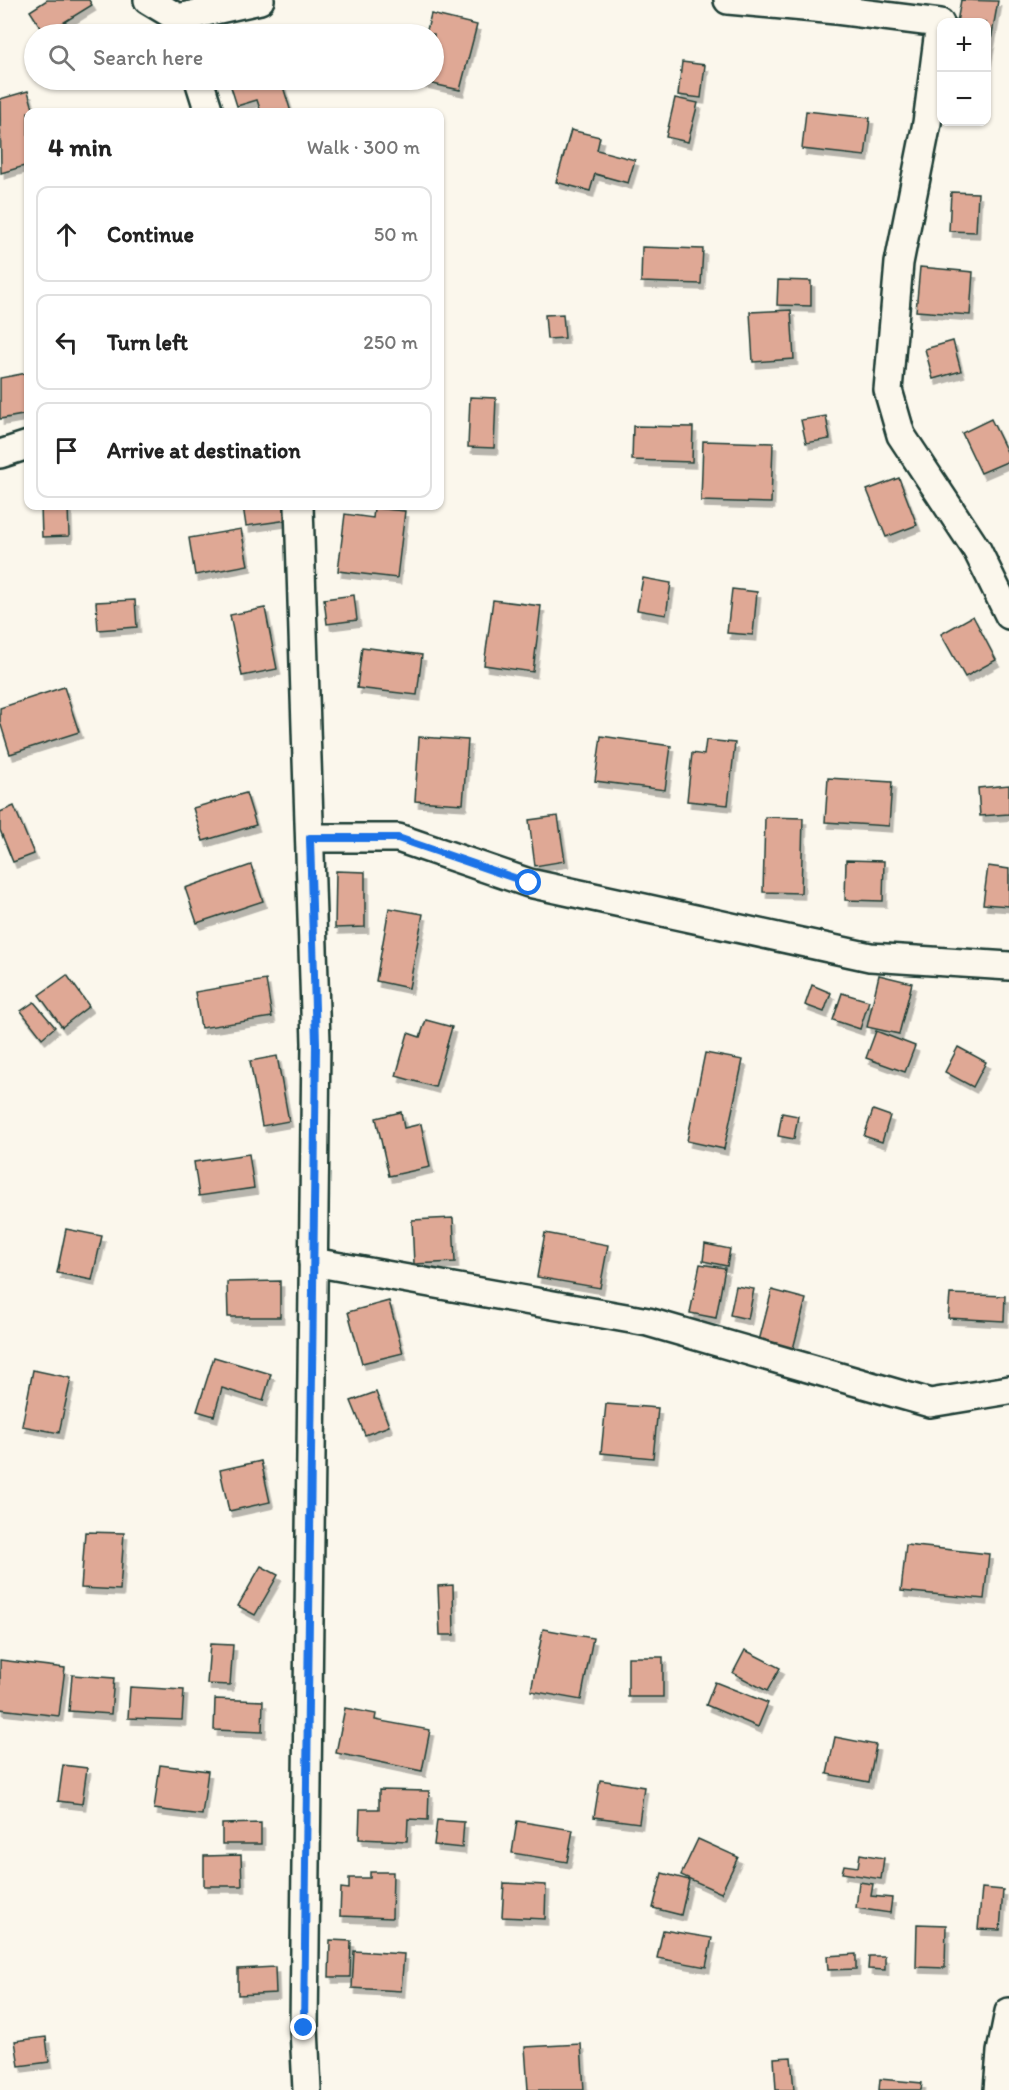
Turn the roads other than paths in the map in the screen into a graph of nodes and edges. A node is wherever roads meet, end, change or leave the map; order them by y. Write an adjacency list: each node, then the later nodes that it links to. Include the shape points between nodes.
1 (148, 0): 5 (street)
2 (260, 0): 6 (street)
3 (728, 0): 4 (street, via 836,10)
4 (945, 11): 12 (street, via 899,263 888,390 901,435 977,550)
5 (178, 24)
6 (187, 24)
7 (201, 90): 8 (street)
8 (208, 108)
9 (24, 446): 10 (street)
10 (0, 454)
11 (299, 510): 13 (street)
12 (1009, 615)
13 (310, 838): 14 (street, via 398,838 529,883 870,957); 15 (street, via 316,1043)
14 (1009, 966)
15 (313, 1262): 16 (street, via 648,1322 930,1403); 18 (street, via 304,2028)
16 (1009, 1390)
17 (1009, 2012): 19 (street, via 1000,2052)
18 (308, 2090)
19 (998, 2090)

